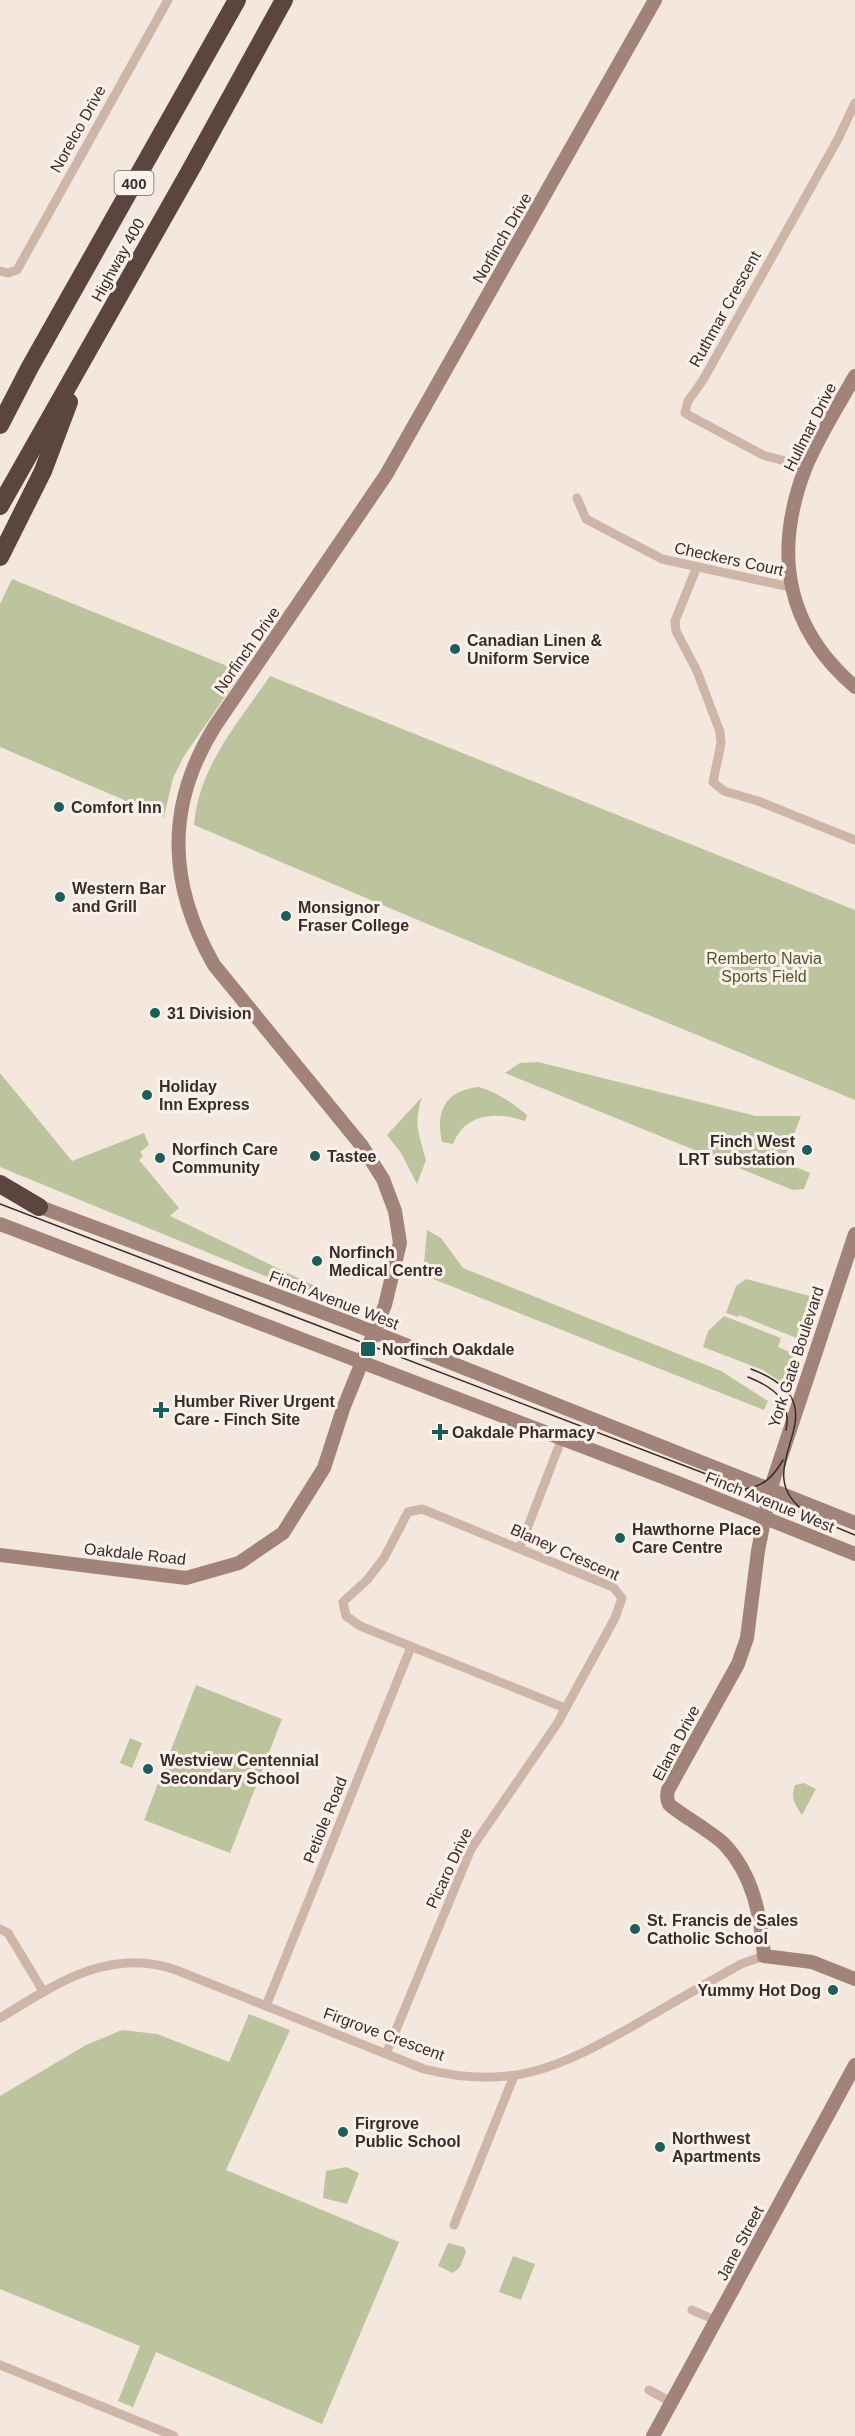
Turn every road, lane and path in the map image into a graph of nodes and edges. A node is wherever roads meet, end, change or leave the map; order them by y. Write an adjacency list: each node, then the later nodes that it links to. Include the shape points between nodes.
1 (168, 0): 6 (street, Norelco Drive, via 21,262 13,272)
2 (237, 0): 8 (highway, Highway 400 / 400)
3 (284, 0): 7 (highway, Highway 400 / 400)
4 (655, 0): 25 (street, Norfinch Drive, via 386,475 214,726 186,785 177,837 178,862 182,889 204,946 219,971 362,1146 383,1179 395,1211 400,1243 396,1266)
5 (855, 103): 12 (street, Ruthmar Crescent, via 685,413 763,455)
6 (0, 271)
7 (88, 353): 14 (highway, Highway 400 / 400); 15 (highway, via 43,471)
8 (30, 366): 10 (highway); 11 (highway, Highway 400 / 400)
9 (855, 376): 12 (street, Hullmar Drive)
10 (0, 408)
11 (0, 425)
12 (806, 467): 17 (street, Hullmar Drive, via 790,528)
13 (577, 498): 16 (street, Checkers Court, via 586,519 646,552)
14 (0, 506)
15 (0, 556)
16 (696, 569): 17 (street, Checkers Court); 19 (street, via 675,621 720,732 714,782 724,791)
17 (790, 587): 18 (street, Hullmar Drive, via 799,615 816,646)
18 (855, 687)
19 (855, 840)
20 (0, 1184): 22 (highway)
21 (0, 1192): 22 (street, Finch Avenue West)
22 (39, 1207): 25 (street, Finch Avenue West)
23 (0, 1224): 26 (street, Finch Avenue West)
24 (855, 1234): 28 (street, York Gate Boulevard)
25 (373, 1333): 26 (street, Norfinch Drive); 28 (street, Finch Avenue West)
26 (362, 1362): 27 (street, Finch Avenue West); 33 (street, Oakdale Road, via 324,1468 283,1533 239,1563 186,1578)
27 (562, 1438): 29 (street, Finch Avenue West); 31 (street)
28 (770, 1490): 29 (street, York Gate Boulevard); 30 (street, Finch Avenue West)
29 (763, 1517): 32 (street, Finch Avenue West); 37 (street, Elana Drive, via 747,1638 738,1664 667,1796 675,1810 715,1836 737,1860 754,1894)
30 (855, 1523)
31 (520, 1547): 34 (street, Blaney Crescent, via 422,1509 408,1512 384,1558 344,1602 343,1609 352,1622); 35 (street, Blaney Crescent, via 613,1587 622,1598)
32 (855, 1554)
33 (0, 1555)
34 (411, 1647): 35 (street, Blaney Crescent); 40 (street, Petiole Road)
35 (565, 1708): 42 (street, Picaro Drive, via 471,1850)
36 (0, 1929): 39 (street, via 8,1933)
37 (764, 1956): 38 (street, Firgrove Crescent, via 812,1962); 44 (street, Firgrove Crescent, via 741,1964 567,2061)
38 (855, 1979)
39 (43, 1991): 40 (street, Firgrove Crescent, via 89,1969 142,1962 169,1967); 41 (street, Firgrove Crescent)
40 (266, 2006): 42 (street, Firgrove Crescent)
41 (0, 2018)
42 (386, 2054): 44 (street, Firgrove Crescent, via 453,2076)
43 (855, 2065): 47 (street, Jane Street)
44 (514, 2076): 45 (street)
45 (454, 2225)
46 (692, 2310): 47 (street)
47 (717, 2321): 50 (street, Jane Street)
48 (0, 2365): 51 (street)
49 (649, 2390): 50 (street)
50 (671, 2402): 52 (street, Jane Street)
51 (174, 2436)
52 (653, 2436)

